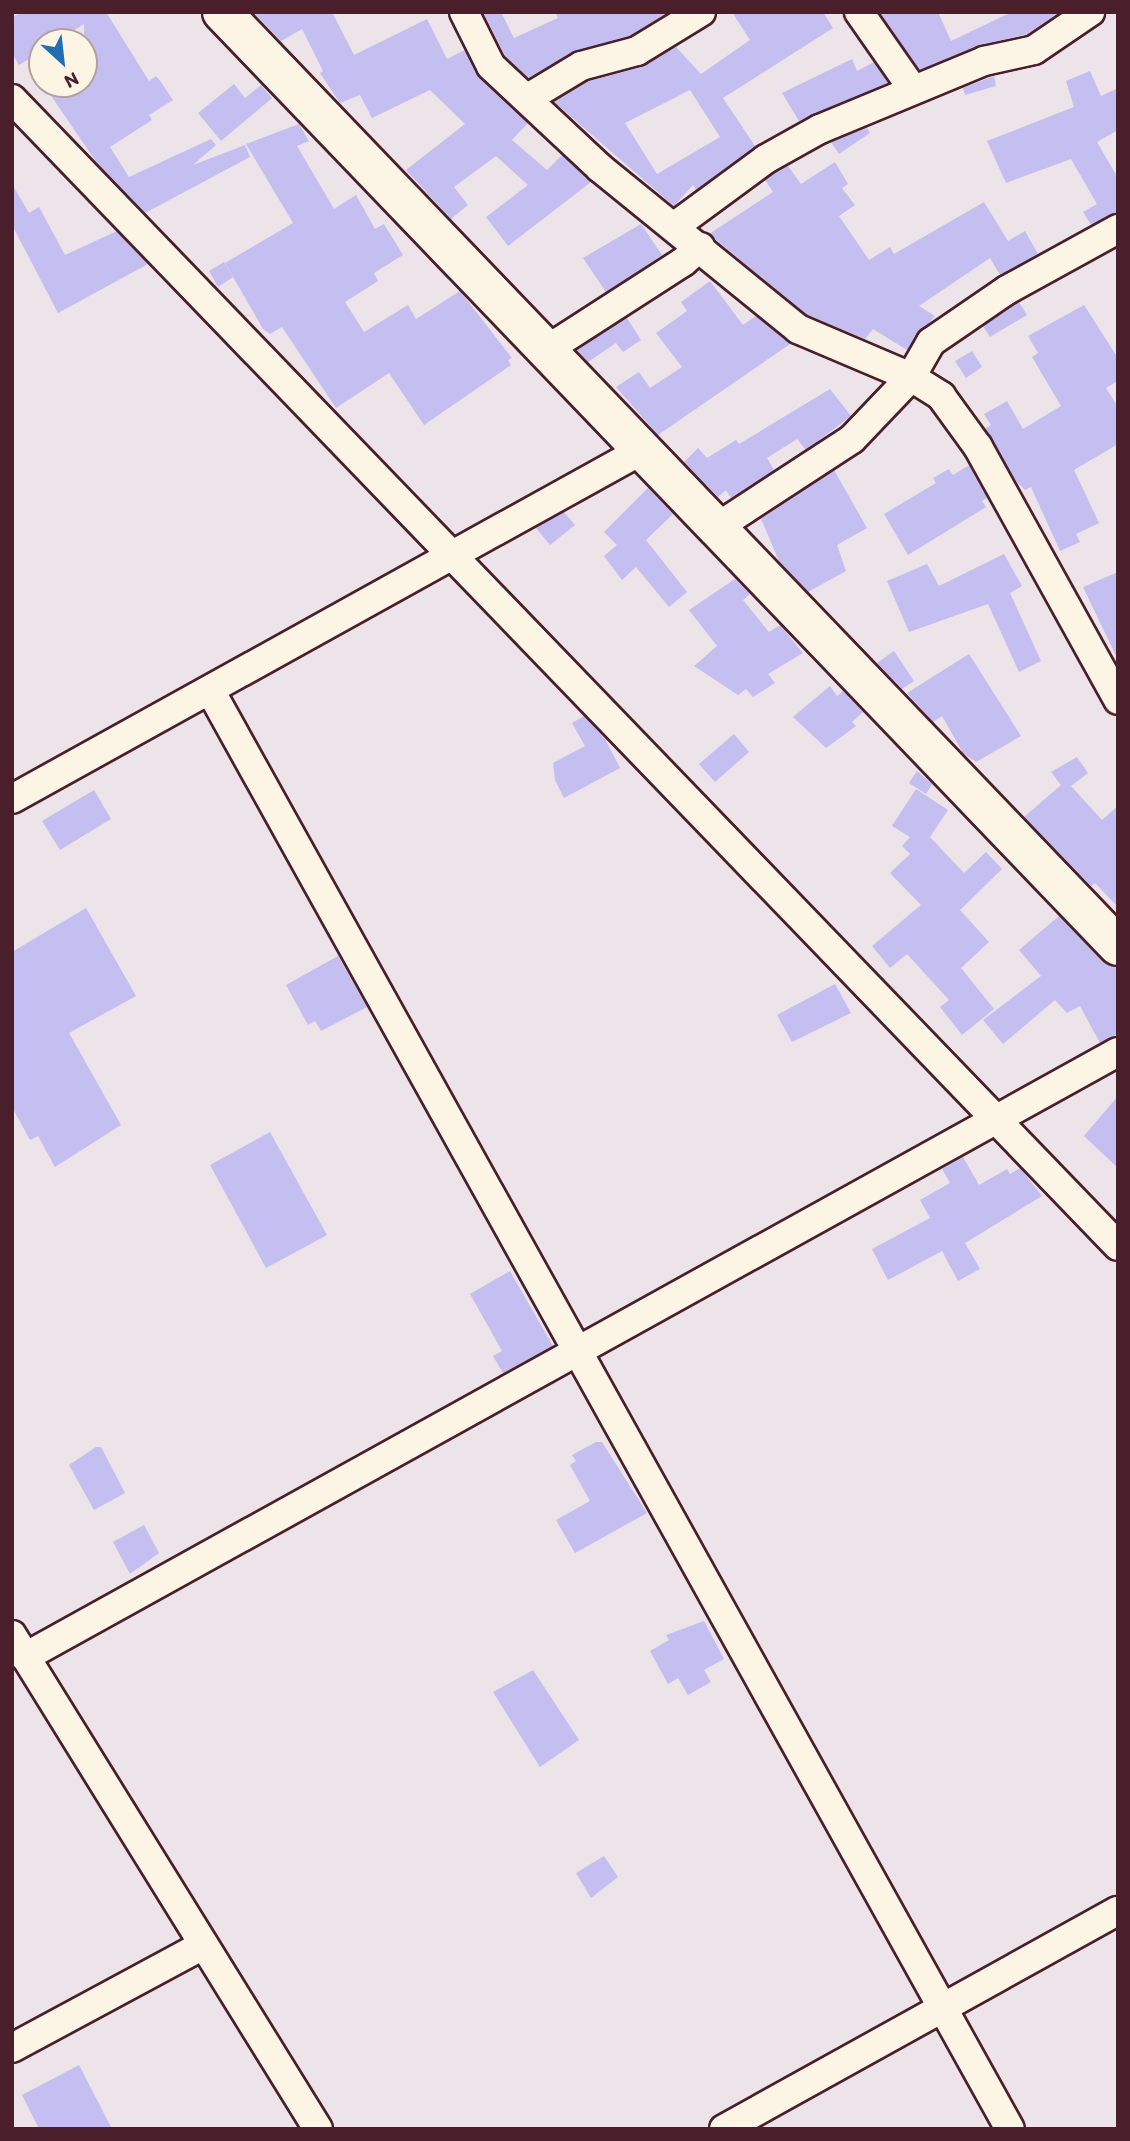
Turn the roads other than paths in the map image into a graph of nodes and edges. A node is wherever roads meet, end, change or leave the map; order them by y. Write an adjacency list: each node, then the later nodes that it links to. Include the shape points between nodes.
1 (222, 12): 12 (street)
2 (464, 12): 7 (street, via 491,66)
3 (701, 12): 7 (street, via 637,51 581,66)
4 (859, 12): 6 (street)
5 (1090, 12): 6 (street, via 1062,36 1034,50 984,61)
6 (912, 88): 9 (street, via 766,159)
7 (528, 98): 9 (street, via 600,168)
8 (12, 99): 16 (street)
9 (675, 226): 11 (street)
10 (1118, 229): 13 (street, via 1007,290 931,342)
11 (700, 247): 12 (street); 13 (street, via 798,329)
12 (548, 349): 14 (street)
13 (911, 377): 15 (street, via 852,439); 18 (street, via 941,396 978,447)
14 (644, 449): 15 (street); 16 (street)
15 (719, 526): 20 (street)
16 (451, 552): 17 (street); 22 (street)
17 (210, 690): 19 (street); 24 (street)
18 (1118, 701)
19 (12, 799)
20 (1118, 946)
21 (1118, 1052): 22 (street)
22 (997, 1121): 23 (street); 24 (street)
23 (1118, 1246)
24 (577, 1349): 25 (street); 28 (street)
25 (19, 1646): 27 (street)
26 (1118, 1911): 28 (street)
27 (204, 1945): 29 (street); 30 (street)
28 (944, 2007): 31 (street); 32 (street)
29 (12, 2048)
30 (318, 2129)
31 (724, 2129)
32 (1010, 2129)

